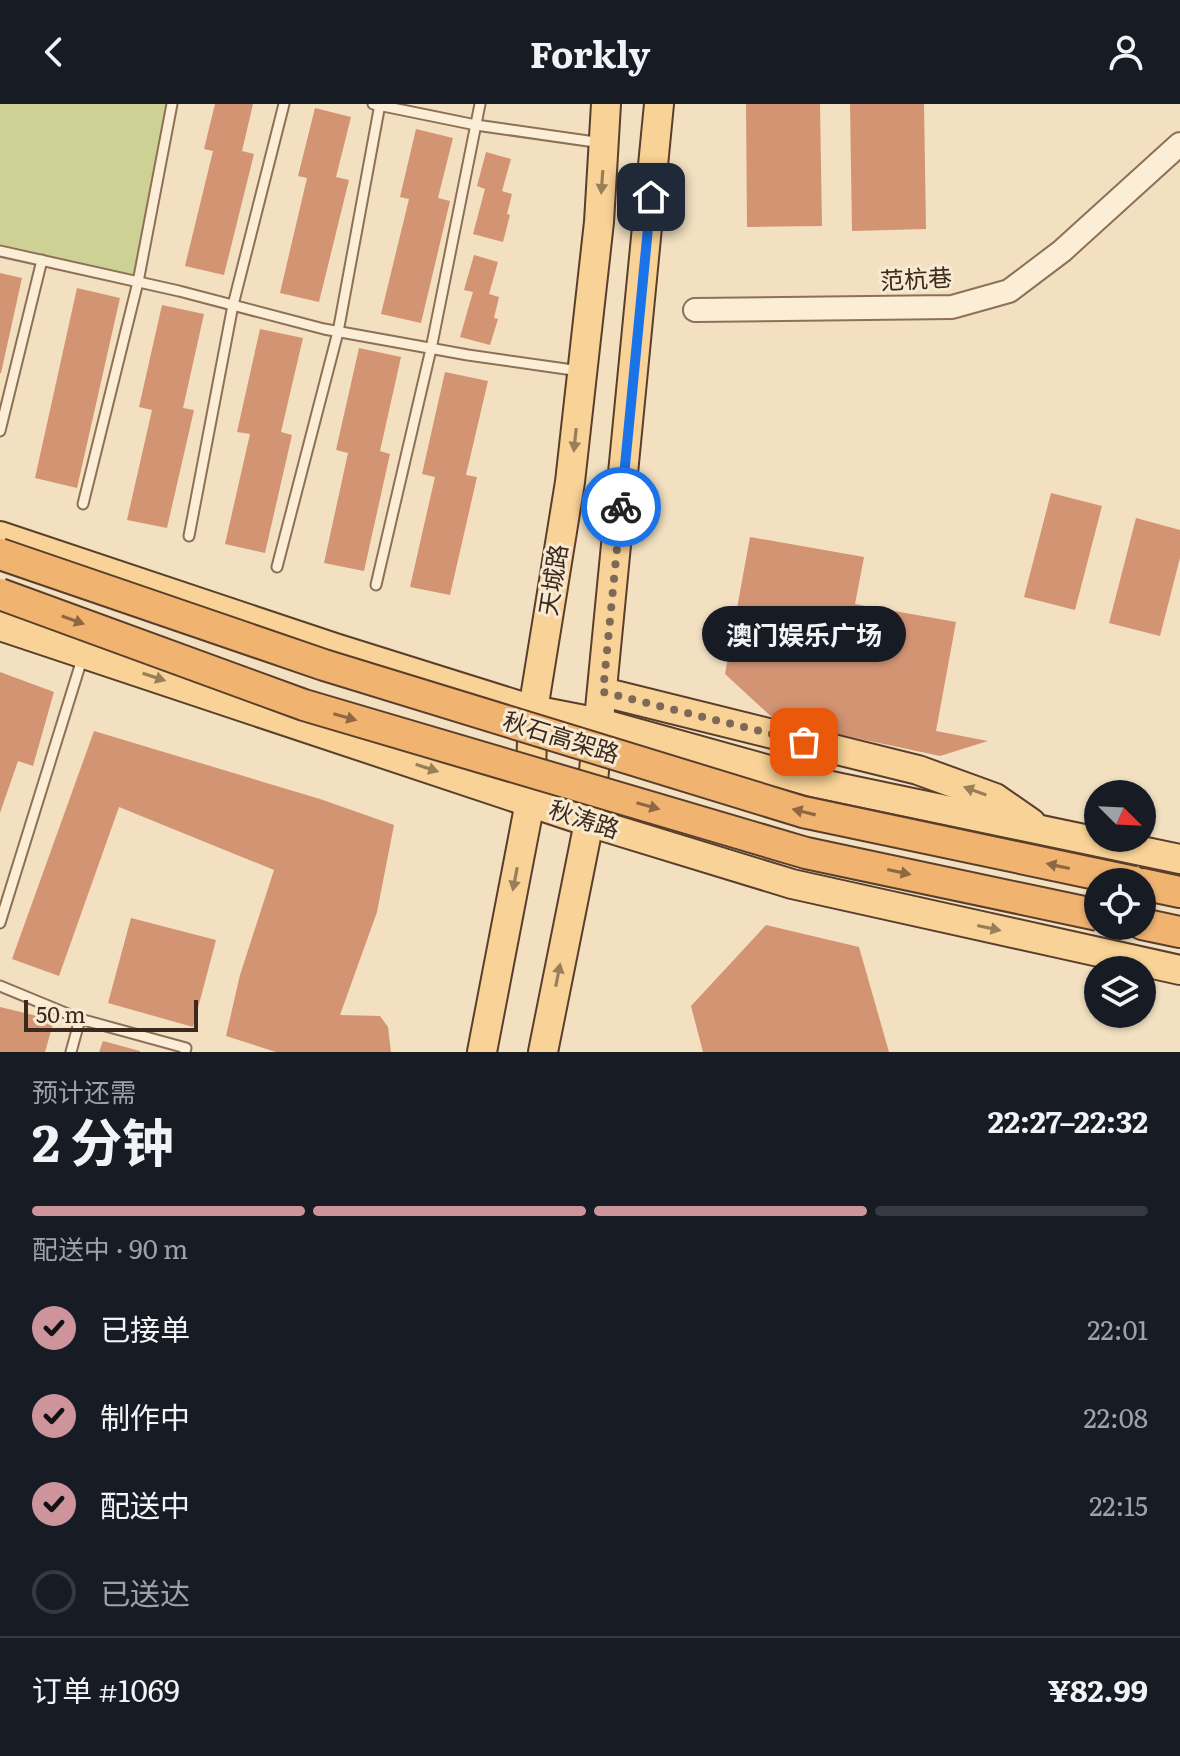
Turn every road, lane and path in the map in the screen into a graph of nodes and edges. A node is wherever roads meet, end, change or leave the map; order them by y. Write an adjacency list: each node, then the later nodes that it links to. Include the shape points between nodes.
1 (172, 104): 12 (lane)
2 (284, 104): 13 (lane)
3 (480, 104): 7 (lane)
4 (606, 104): 8 (main road, 天城路)
5 (659, 104): 28 (main road)
6 (377, 105): 7 (lane); 15 (lane)
7 (476, 125): 8 (lane); 16 (lane)
8 (604, 144): 17 (main road, 天城路, one-way to 17)
9 (1180, 144): 14 (street, 范杭巷, via 1062,251 1009,291 952,307)
10 (0, 251): 11 (lane)
11 (42, 260): 12 (lane); 18 (lane)
12 (138, 282): 13 (lane); 19 (lane)
13 (233, 305): 15 (lane); 21 (lane)
14 (695, 310)
15 (338, 332): 16 (lane); 23 (lane)
16 (431, 349): 17 (lane); 24 (lane)
17 (583, 371): 29 (main road, 天城路, one-way to 29)
18 (0, 431)
19 (83, 504)
20 (0, 536): 29 (main road)
21 (189, 536)
22 (9, 556): 35 (highway, 秋石高架路, one-way to 22, bridge, via 803,812 324,665)
23 (277, 567)
24 (376, 585)
25 (5, 596): 38 (highway, 秋石高架路, one-way to 38, bridge, via 304,705 790,848)
26 (0, 626): 27 (main road, 秋涛路)
27 (84, 654): 31 (main road, 秋涛路, one-way to 31); 39 (lane)
28 (603, 692): 30 (main road); 33 (main road, one-way to 28, via 995,798 918,770)
29 (533, 710): 30 (main road); 31 (main road, 天城路)
30 (600, 723): 32 (main road); 33 (main road, via 812,782)
31 (530, 802): 32 (main road, 秋涛路); 47 (main road, 天城路, one-way to 47)
32 (589, 822): 42 (main road, 秋涛路, one-way to 42, via 792,884); 48 (main road, one-way to 32)
33 (1042, 830): 34 (main road)
34 (1180, 859)
35 (1084, 871)
36 (1156, 887): 37 (highway)
37 (1180, 892)
38 (1084, 912)
39 (0, 923)
40 (1156, 927): 41 (highway)
41 (1180, 932)
42 (1180, 970)
43 (0, 986): 44 (lane)
44 (80, 1019): 45 (lane); 46 (lane, via 186,1048)
45 (71, 1052)
46 (185, 1052)
47 (482, 1052)
48 (543, 1052)

